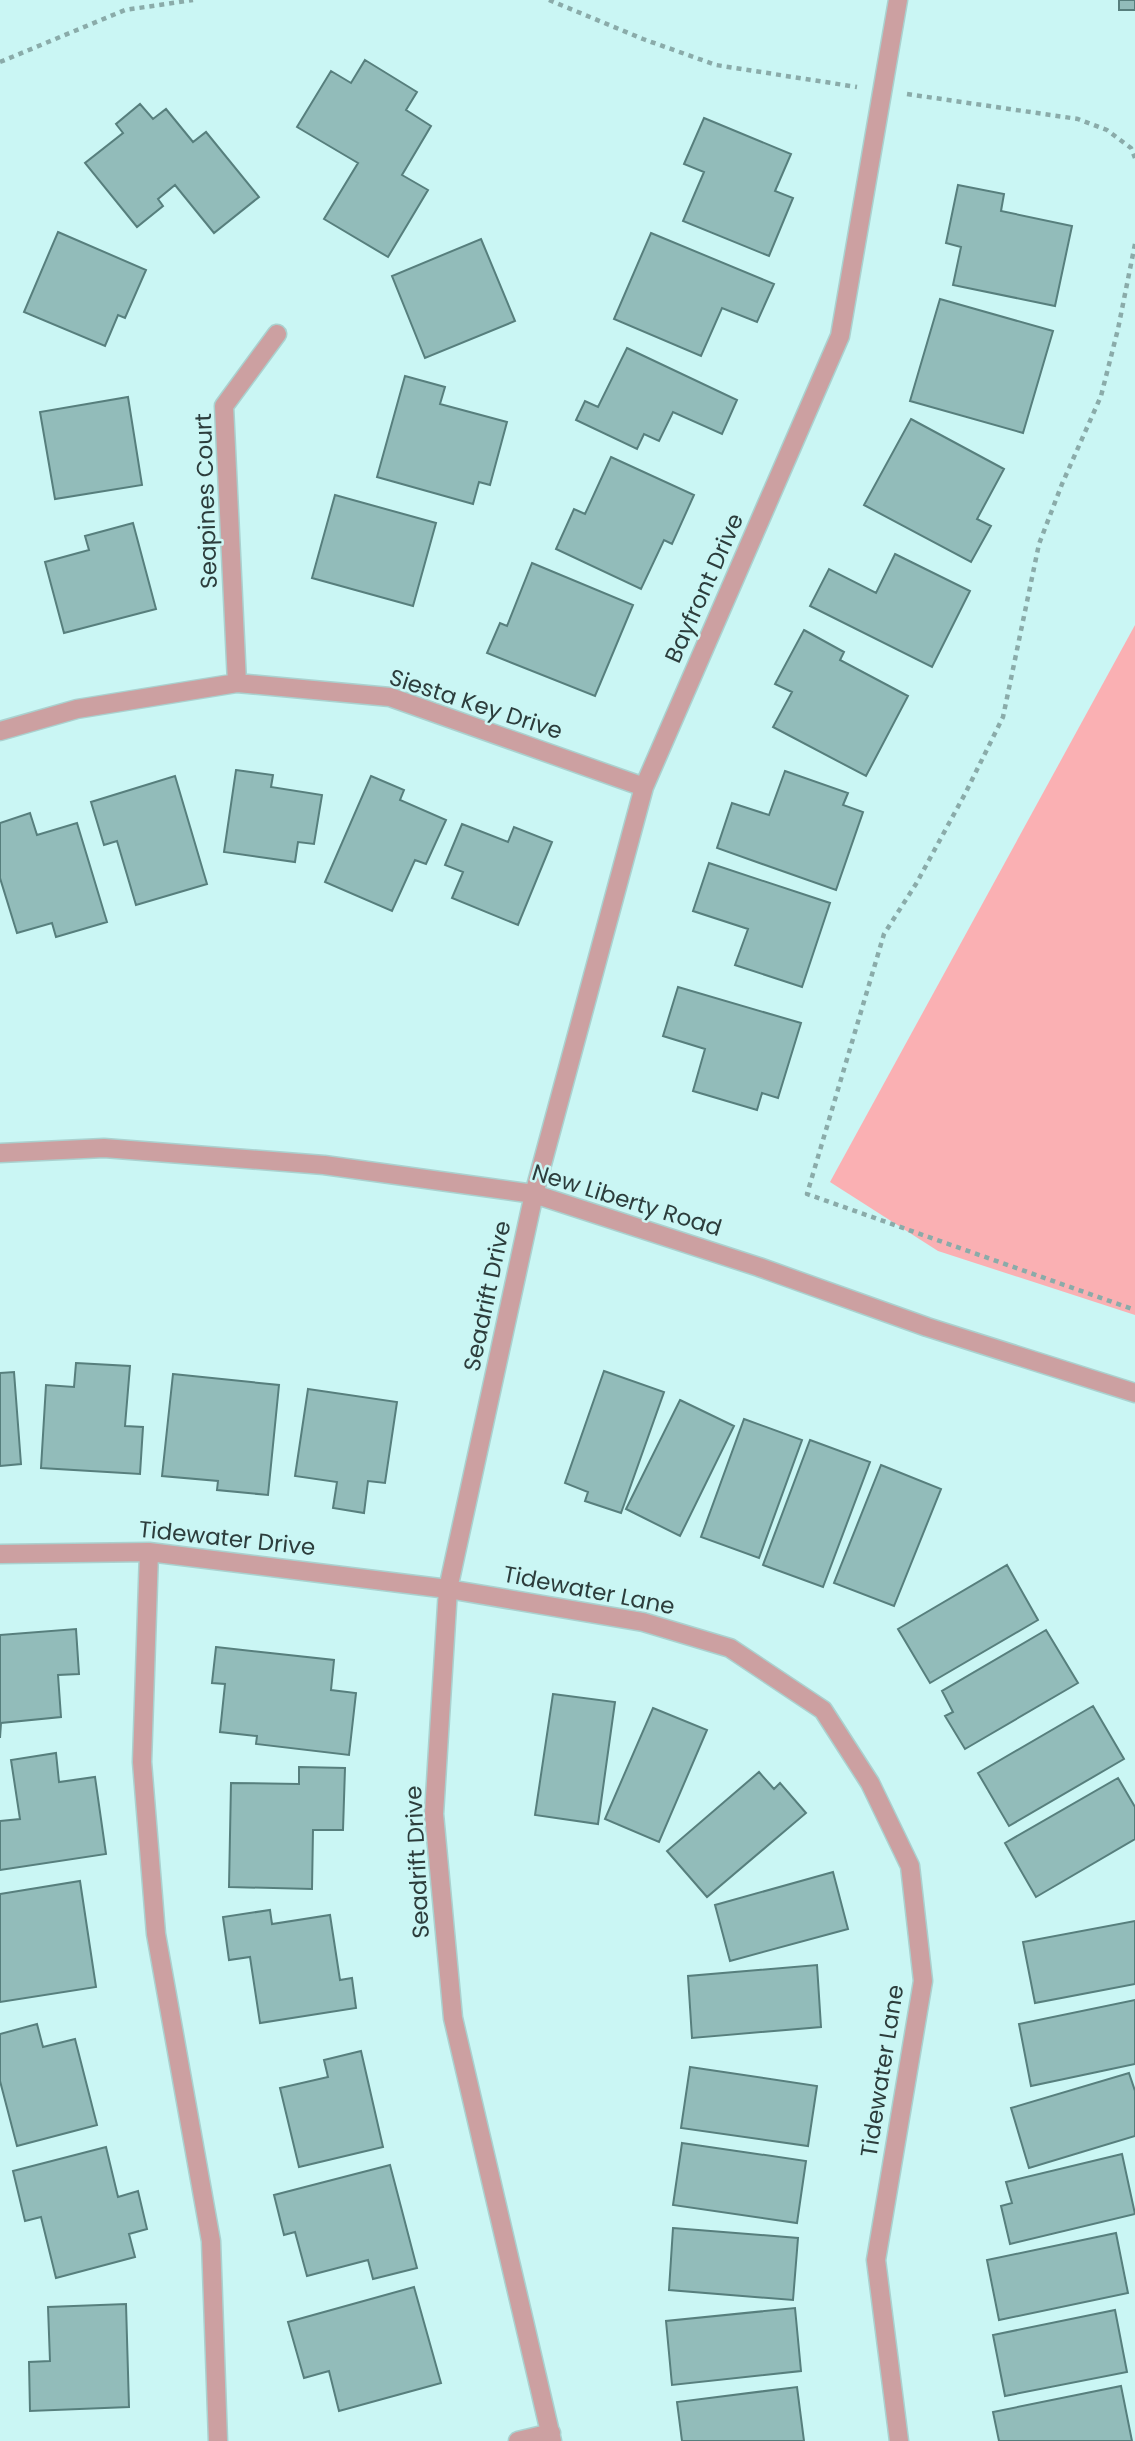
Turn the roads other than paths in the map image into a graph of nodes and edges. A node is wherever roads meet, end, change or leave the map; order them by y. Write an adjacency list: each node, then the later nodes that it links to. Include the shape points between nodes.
1 (898, 0): 5 (street, Bayfront Drive, via 841,337)
2 (276, 334): 3 (street, Seapines Court, via 224,406)
3 (237, 683): 4 (street, Siesta Key Drive, via 78,709); 5 (street, Siesta Key Drive, via 390,697)
4 (0, 731)
5 (644, 787): 7 (street, Bayfront Drive)
6 (0, 1153): 7 (street, New Liberty Road, via 104,1147 324,1165)
7 (534, 1194): 8 (street, New Liberty Road); 11 (street, Seadrift Drive)
8 (1135, 1393)
9 (149, 1552): 10 (street, Tidewater Drive); 11 (street, Tidewater Drive); 13 (street, via 142,1762 153,1908 211,2241)
10 (0, 1554)
11 (448, 1589): 12 (street, Seadrift Drive, via 434,1814 453,2018); 15 (street, Tidewater Lane, via 643,1622 730,1648 823,1710 870,1783 910,1866 923,1981 876,2260)
12 (551, 2437): 14 (street)
13 (218, 2441)
14 (518, 2441)
15 (899, 2441)

